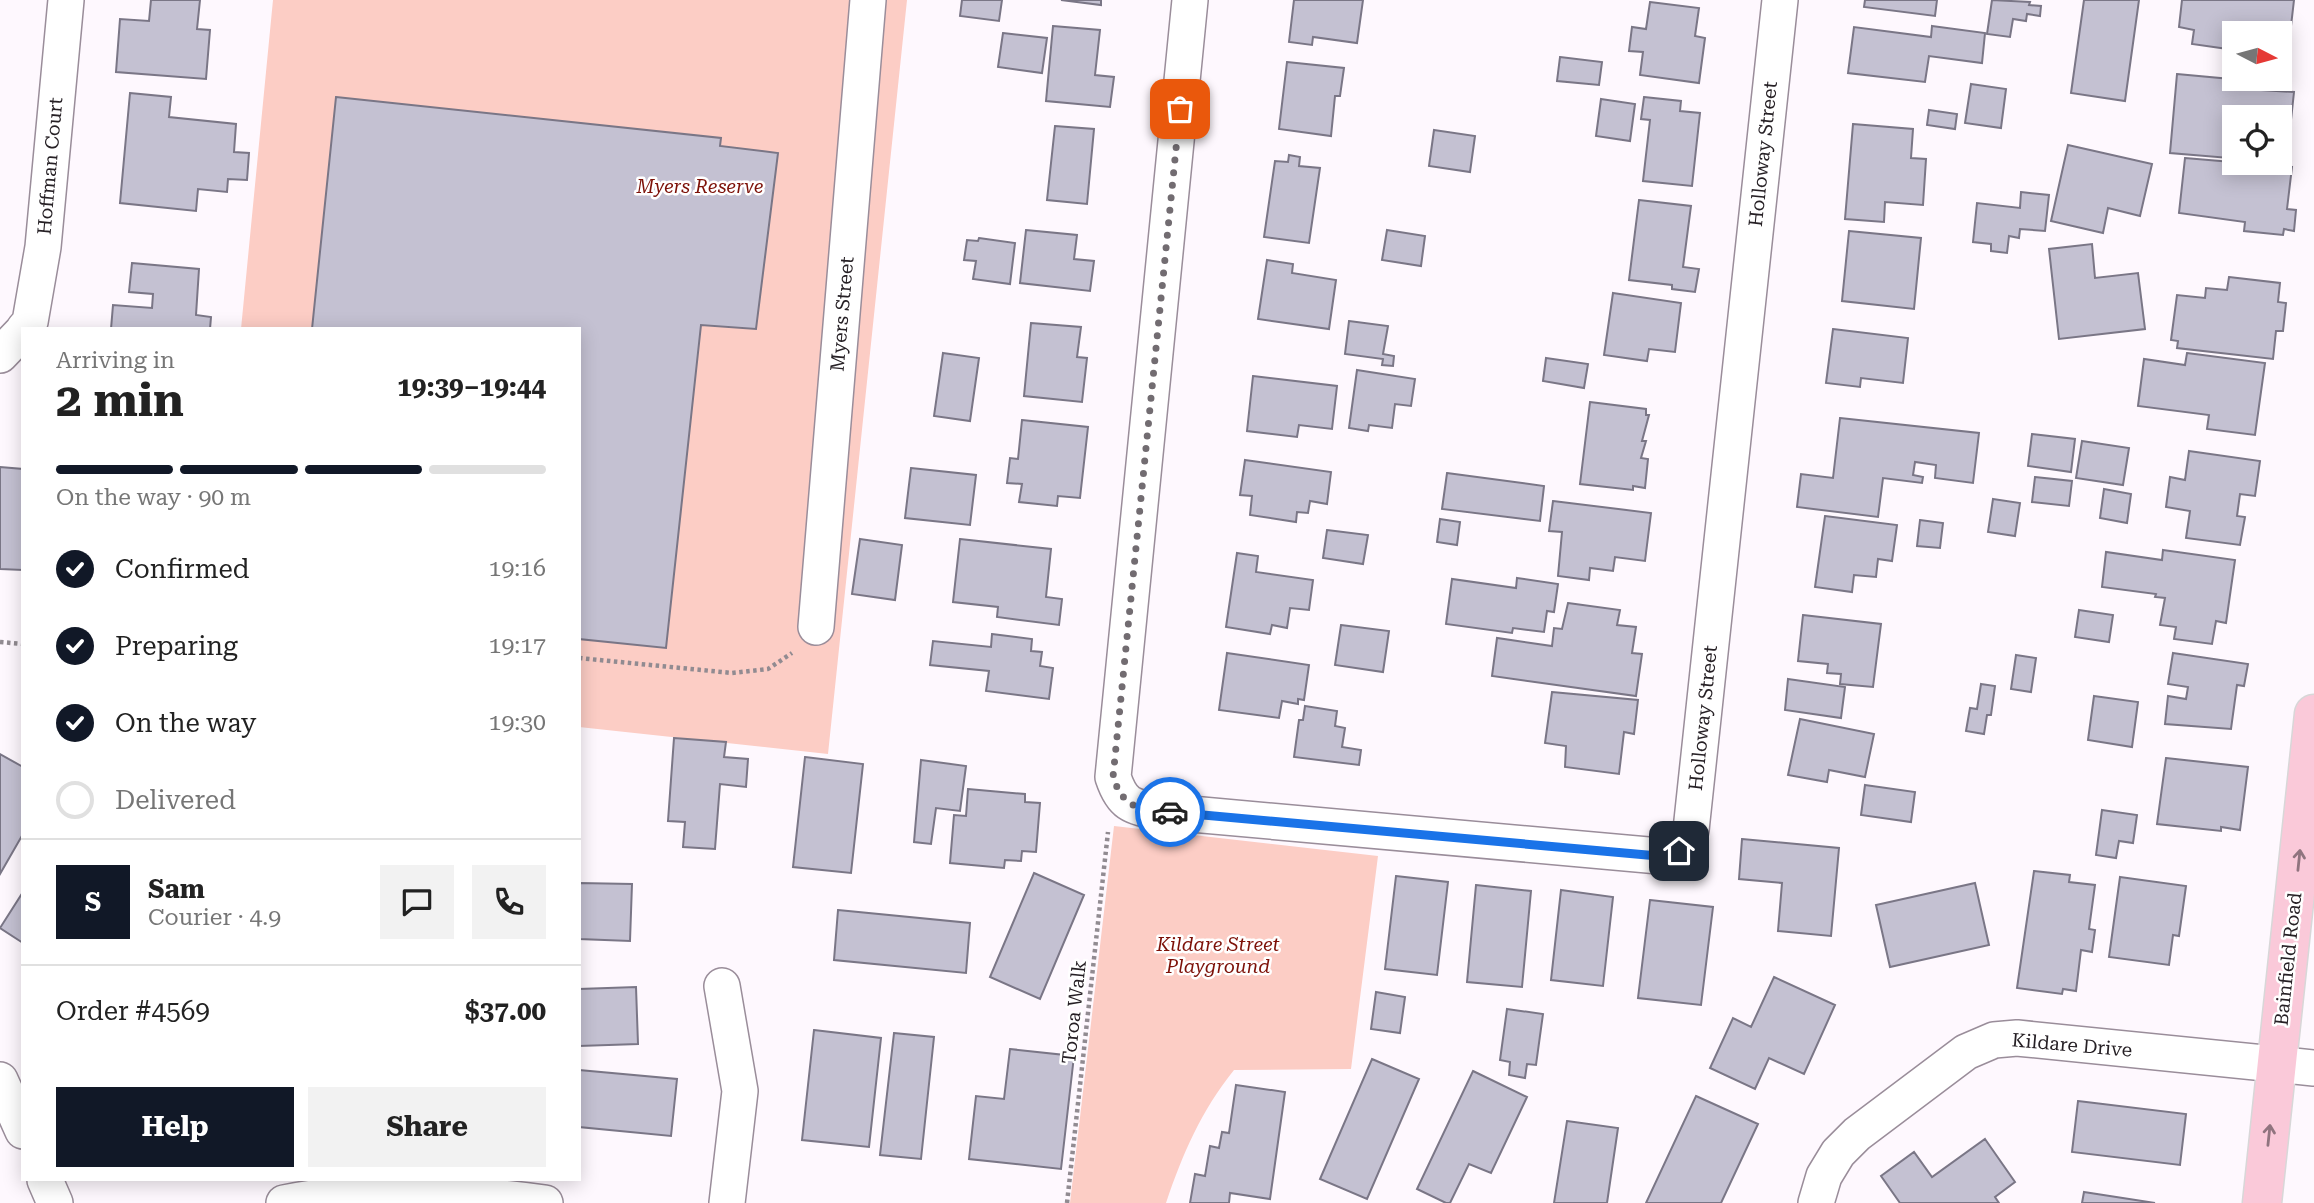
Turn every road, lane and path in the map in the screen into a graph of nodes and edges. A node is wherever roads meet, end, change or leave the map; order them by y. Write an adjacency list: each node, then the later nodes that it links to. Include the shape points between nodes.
1 (66, 0): 5 (street, Hoffman Court, via 43,247)
2 (868, 0): 8 (street, Myers Street)
3 (1191, 0): 4 (street, Holloway Street, via 1113,777 1119,795 1131,805 1158,811 1658,856 1679,851 1691,830)
4 (1780, 0)
5 (26, 327)
6 (21, 332): 7 (street, Hoffman Court)
7 (0, 355)
8 (816, 627): 11 (path, via 795,651 768,670 732,673)
9 (0, 642): 10 (path)
10 (21, 644)
11 (581, 658)
12 (2314, 714): 15 (main road, Bainfield Road, one-way to 12)
13 (1109, 824): 23 (path, Toroa Walk)
14 (722, 986): 22 (street, via 740,1091)
15 (2295, 1067): 24 (street, Kildare Drive, via 2017,1038 1994,1040 1966,1052 1857,1135 1838,1153 1824,1176); 25 (main road, Bainfield Road, one-way to 15)
16 (0, 1080): 17 (street)
17 (21, 1126)
18 (45, 1181): 19 (street)
19 (55, 1203)
20 (284, 1203): 21 (street, via 313,1197 453,1191)
21 (545, 1203)
22 (727, 1203)
23 (1067, 1203)
24 (1816, 1203)
25 (2262, 1203)

